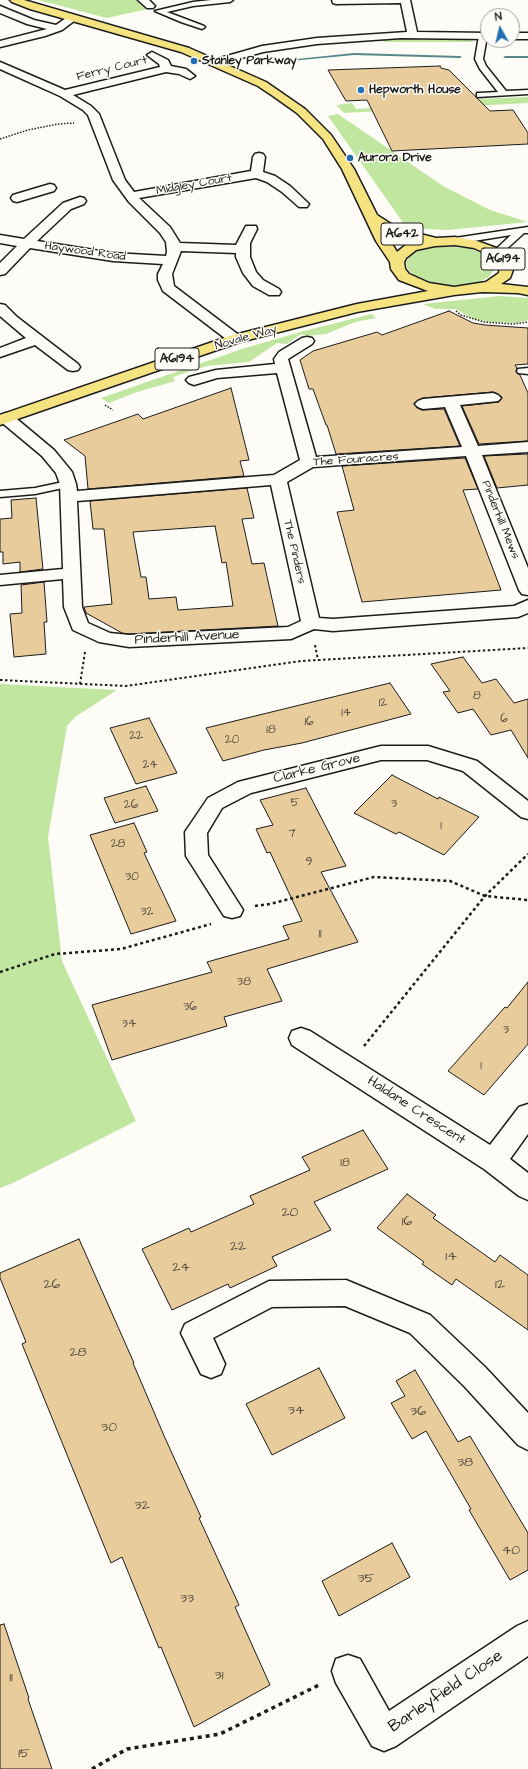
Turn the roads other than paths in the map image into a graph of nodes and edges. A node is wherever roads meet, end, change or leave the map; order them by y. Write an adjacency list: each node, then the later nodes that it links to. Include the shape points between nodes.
1 (15, 0): 9 (main road, A642)
2 (230, 0): 8 (lane, via 188,5)
3 (399, 0): 5 (street)
4 (404, 0): 12 (street)
5 (336, 2)
6 (146, 3): 8 (lane)
7 (0, 9): 11 (street, via 31,22)
8 (160, 12): 10 (lane)
9 (73, 18): 11 (street); 17 (main road, A642, via 141,36)
10 (202, 27)
11 (58, 28): 14 (street)
12 (413, 35): 13 (street); 17 (street, via 288,45 250,52)
13 (480, 36)
14 (0, 44)
15 (483, 48): 23 (lane, via 480,58 483,67)
16 (152, 55): 19 (street, Ferry Court, via 164,62)
17 (217, 62): 34 (main road, A642, via 277,94 301,111 328,137)
18 (0, 65): 22 (street)
19 (166, 69): 20 (street, Ferry Court, via 182,71); 22 (street, Ferry Court)
20 (190, 76)
21 (528, 92): 23 (lane)
22 (64, 94): 29 (street, via 93,114 115,172)
23 (504, 94): 24 (lane)
24 (480, 95)
25 (259, 157): 26 (street)
26 (256, 174): 29 (street, Midgley Court); 32 (street, via 276,182)
27 (50, 188): 28 (street)
28 (37, 192): 30 (street); 33 (street)
29 (131, 196): 43 (street, via 165,230 173,242)
30 (17, 198)
31 (80, 201): 33 (street)
32 (303, 204)
33 (65, 208): 40 (street)
34 (373, 218): 39 (main road, A642, via 392,231); 44 (main road, A642)
35 (251, 229): 41 (street, via 243,243)
36 (524, 231): 38 (lane); 42 (lane)
37 (0, 239): 40 (street, Haywood Road)
38 (455, 241): 39 (main road, A6194); 42 (main road, A6194, via 477,245)
39 (435, 242): 44 (main road, A6194, via 412,247 404,252)
40 (26, 244): 43 (street, Haywood Road, via 112,257); 46 (street)
41 (243, 249): 43 (street, Haywood Road); 51 (street, via 243,257 250,273 258,283)
42 (497, 253): 45 (main road, A6194)
43 (172, 254): 55 (street, via 165,274 168,288)
44 (398, 267): 49 (main road, A6194, via 411,281 426,287); 53 (main road, Novale Way / A6194, via 394,288)
45 (507, 267): 47 (main road, A6194); 48 (main road, A6194, via 500,281)
46 (0, 271)
47 (528, 281)
48 (481, 288): 49 (main road, A6194); 50 (main road, A6194)
49 (454, 291): 53 (main road, Novale Way / A6194)
50 (528, 291)
51 (274, 292)
52 (0, 308): 54 (street)
53 (357, 308): 55 (main road, Novale Way / A6194)
54 (37, 339): 57 (street); 58 (street)
55 (235, 339): 64 (main road, Novale Way / A6194)
56 (307, 341): 59 (street, via 284,355 281,359)
57 (0, 353)
58 (73, 367)
59 (283, 368): 60 (street, via 216,374); 67 (street)
60 (194, 380)
61 (493, 398): 62 (street)
62 (451, 402): 63 (street); 66 (street, Pinderhill Mews)
63 (423, 404)
64 (3, 419): 69 (street, via 32,439 58,464 64,472)
65 (528, 447): 66 (street, The Fouracres)
66 (472, 451): 67 (street, The Fouracres); 73 (street, Pinderhill Mews)
67 (309, 462): 68 (street, The Fouracres)
68 (278, 480): 69 (street, The Fouracres); 75 (street, The Pinders)
69 (68, 490): 70 (lane); 71 (street)
70 (0, 494)
71 (72, 573): 72 (street); 75 (street, Pinderhill Avenue, via 74,608 80,626 106,638 129,641 290,633)
72 (0, 580)
73 (528, 590)
74 (528, 606): 75 (street, via 518,611 332,625)
75 (311, 623)
76 (528, 812): 77 (street, Clarke Grove, via 470,766 428,753 381,752 245,788 215,803 196,832 197,856)
77 (232, 910)
78 (300, 1038): 80 (street, Haldane Crescent)
79 (528, 1115): 80 (street)
80 (493, 1161): 81 (street, Haldane Crescent)
81 (528, 1188)
82 (211, 1364): 83 (street, via 195,1333 269,1294 346,1293 420,1324 475,1376)
83 (528, 1435)
84 (528, 1638): 85 (street, Barleyfield Close, via 384,1734)
85 (348, 1671)

